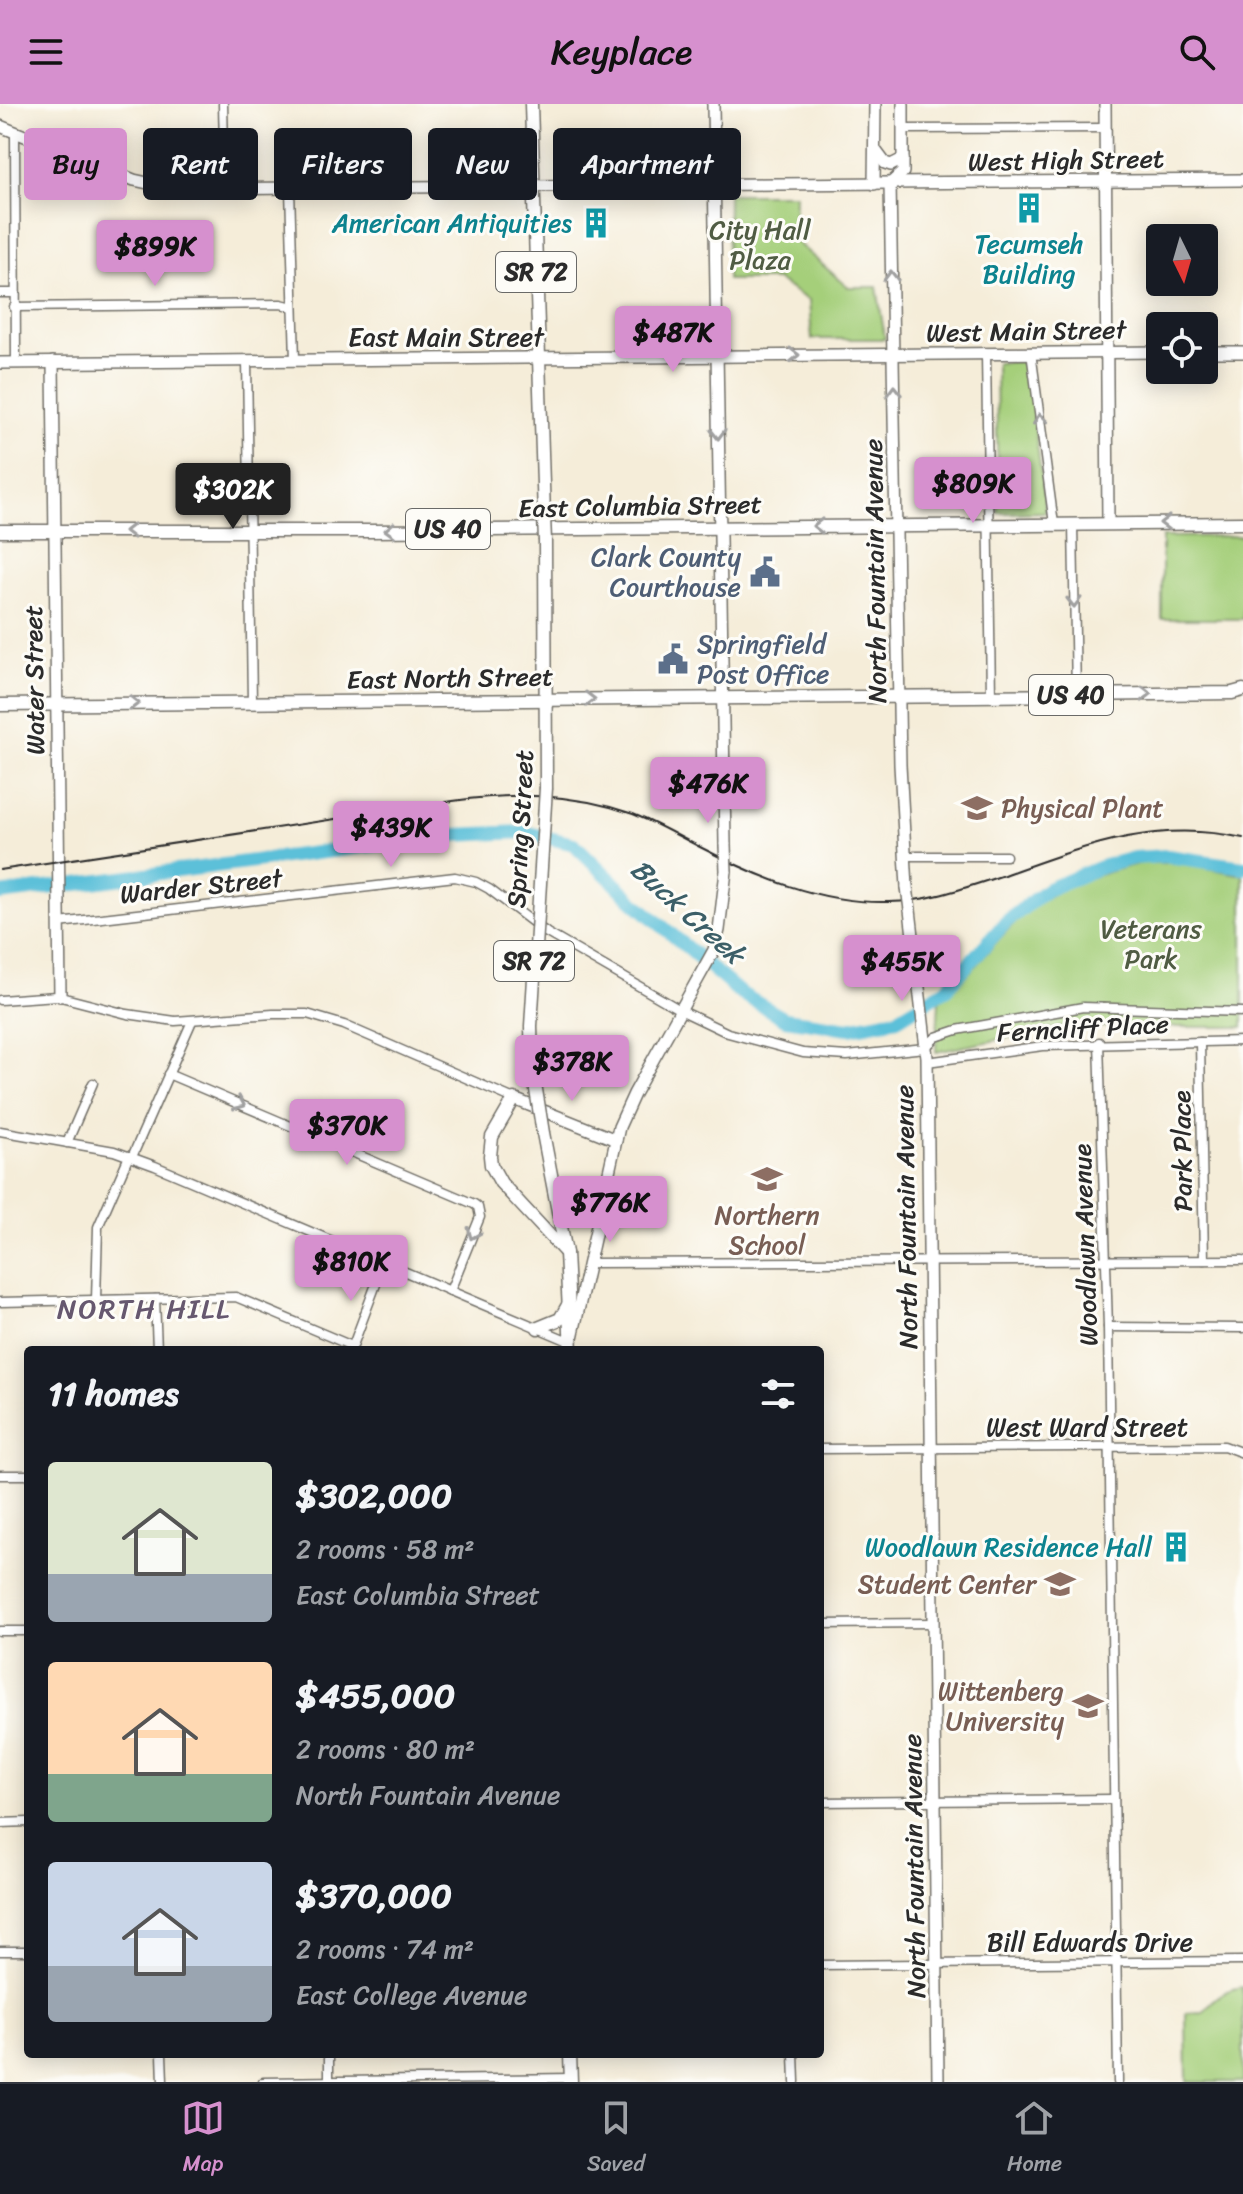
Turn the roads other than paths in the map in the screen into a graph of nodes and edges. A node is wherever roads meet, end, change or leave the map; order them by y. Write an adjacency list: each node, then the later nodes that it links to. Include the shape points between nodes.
1 (223, 104): 8 (street)
2 (713, 104): 10 (street)
3 (875, 104): 14 (street)
4 (903, 104): 12 (street)
5 (1105, 104): 11 (street)
6 (531, 106): 9 (main road, SR 72)
7 (0, 126): 13 (street, West High Street)
8 (224, 128)
9 (532, 128)
10 (713, 128)
11 (1105, 128): 12 (street); 17 (street)
12 (904, 129): 15 (street)
13 (15, 132): 18 (street, West High Street); 25 (street)
14 (876, 151): 15 (street, via 891,165); 19 (street)
15 (903, 159): 20 (street, via 903,172)
16 (1243, 180): 17 (street, West High Street)
17 (1106, 182): 20 (street, West High Street); 28 (street)
18 (143, 183)
19 (874, 184): 20 (street, West High Street); 21 (street, West High Street)
20 (890, 184): 34 (street, North Fountain Avenue, one-way to 20)
21 (741, 185)
22 (290, 200): 27 (street)
23 (534, 200): 36 (main road, SR 72)
24 (714, 200): 35 (street)
25 (8, 293): 26 (street)
26 (14, 307): 27 (street); 41 (street)
27 (293, 307): 38 (street)
28 (1108, 351): 29 (street, West Main Street); 30 (street, West Main Street); 45 (street)
29 (1031, 352): 33 (street, West Main Street); 43 (street, one-way to 29)
30 (1146, 352)
31 (1218, 352): 32 (street)
32 (1243, 352)
33 (986, 353): 34 (street, West Main Street); 47 (street)
34 (893, 354): 35 (street, East Main Street, one-way to 34); 46 (street, North Fountain Avenue, one-way to 34)
35 (716, 356): 36 (street, East Main Street); 48 (street, one-way to 48)
36 (540, 358): 38 (street, East Main Street); 57 (main road, SR 72, bridge)
37 (247, 360): 38 (street, East Main Street); 39 (street, East Main Street); 49 (street)
38 (295, 360)
39 (53, 362): 41 (street, East Main Street); 51 (street, Water Street)
40 (0, 363): 41 (street, East Main Street)
41 (16, 363)
42 (1243, 523): 45 (main road, US 40, one-way to 45)
43 (1054, 524): 44 (main road, US 40); 47 (main road, US 40)
44 (1073, 524): 45 (main road, US 40); 53 (street, one-way to 53)
45 (1108, 524)
46 (896, 525): 47 (main road, US 40); 48 (main road, East Columbia Street / US 40, one-way to 48); 55 (street, North Fountain Avenue)
47 (989, 525): 54 (street)
48 (719, 527): 49 (main road, East Columbia Street / US 40, one-way to 49); 56 (street)
49 (249, 530): 51 (main road, East Columbia Street / US 40, one-way to 51); 58 (street)
50 (0, 531): 51 (main road, East Columbia Street / US 40)
51 (55, 532): 59 (street, Water Street)
52 (1243, 690): 53 (main road, US 40, one-way to 52)
53 (1076, 695): 54 (main road, US 40)
54 (991, 696): 55 (main road, US 40)
55 (900, 697): 56 (main road, East North Street / US 40); 61 (street, North Fountain Avenue)
56 (722, 698): 57 (main road, East North Street / US 40, one-way to 56); 66 (street, bridge, via 726,871 719,932)
57 (546, 699): 58 (main road, East North Street / US 40); 81 (main road, Spring Street / SR 72, bridge, via 532,1065)
58 (252, 702): 59 (main road, East North Street / US 40, one-way to 58)
59 (56, 704): 60 (main road, East North Street / US 40); 63 (street, Water Street)
60 (0, 705)
61 (905, 856): 62 (street); 72 (street, North Fountain Avenue, bridge)
62 (1006, 856)
63 (59, 918): 64 (street, Water Street); 66 (street, Warder Street, via 455,877 489,889 547,933)
64 (60, 996): 65 (street); 68 (street, via 153,1019)
65 (0, 1000)
66 (682, 1011): 72 (street, Warder Street, via 728,1033 803,1053 847,1056); 78 (street, via 634,1094)
67 (1243, 1012): 72 (street, via 1083,1007 957,1030 936,1037)
68 (192, 1021): 74 (street); 76 (street, via 295,1013 323,1018)
69 (1243, 1041): 71 (street, Ferncliff Place)
70 (1099, 1042): 71 (street, Ferncliff Place); 73 (street, Ferncliff Place); 85 (street, Woodlawn Avenue)
71 (1200, 1042): 82 (street, Park Place)
72 (925, 1048): 73 (street, North Fountain Avenue)
73 (927, 1062): 84 (street, North Fountain Avenue)
74 (168, 1074): 80 (street); 88 (street, one-way to 88, via 478,1207 480,1217)
75 (93, 1083): 79 (street)
76 (514, 1099): 78 (street); 81 (main road, via 492,1137 491,1165 501,1183)
77 (0, 1131): 79 (street)
78 (616, 1140): 87 (street)
79 (67, 1143): 80 (street)
80 (130, 1157): 86 (street); 91 (street, via 98,1227)
81 (566, 1253): 89 (main road, Spring Street / SR 72)
82 (1204, 1260): 83 (street); 85 (street)
83 (1243, 1260)
84 (928, 1261): 85 (street); 87 (street); 101 (street, North Fountain Avenue)
85 (1106, 1261): 93 (street, Woodlawn Avenue)
86 (384, 1263): 88 (street); 98 (street)
87 (589, 1263): 99 (street)
88 (450, 1291): 94 (street)
89 (570, 1298): 94 (main road, via 560,1319); 99 (main road, Spring Street / SR 72)
90 (155, 1299): 91 (street); 96 (street); 97 (street, via 236,1297)
91 (96, 1300): 92 (street)
92 (0, 1302)
93 (1108, 1327): 95 (street); 100 (street, Woodlawn Avenue)
94 (538, 1328): 99 (street)
95 (1243, 1328)
96 (157, 1346)
97 (347, 1346)
98 (353, 1346)
99 (571, 1346)
100 (1109, 1447): 101 (street, West Ward Street); 103 (street, West Ward Street, via 1224,1446); 110 (street, Woodlawn Avenue)
101 (930, 1448): 102 (street, West Ward Street); 106 (street, North Fountain Avenue)
102 (824, 1449)
103 (1243, 1453)
104 (0, 1475): 105 (street)
105 (24, 1475)
106 (933, 1623): 107 (street); 111 (street, North Fountain Avenue)
107 (824, 1624)
108 (0, 1631): 109 (street)
109 (24, 1631)
110 (1114, 1799): 111 (street); 118 (street)
111 (935, 1801): 112 (street); 119 (street, North Fountain Avenue)
112 (824, 1802)
113 (24, 1822): 114 (street)
114 (0, 1823)
115 (0, 1951): 116 (street)
116 (24, 1951)
117 (1243, 1961): 118 (street, Bill Edwards Drive)
118 (1116, 1962): 119 (street, Bill Edwards Drive); 131 (street)
119 (938, 1964): 120 (street, Bill Edwards Drive); 130 (street, North Fountain Avenue)
120 (824, 1965)
121 (162, 2058): 126 (street)
122 (329, 2058): 128 (street)
123 (570, 2058): 125 (main road)
124 (794, 2058): 129 (street)
125 (571, 2080): 128 (street)
126 (163, 2082)
127 (263, 2082): 128 (street)
128 (329, 2082)
129 (795, 2082)
130 (938, 2082)
131 (1118, 2082)

